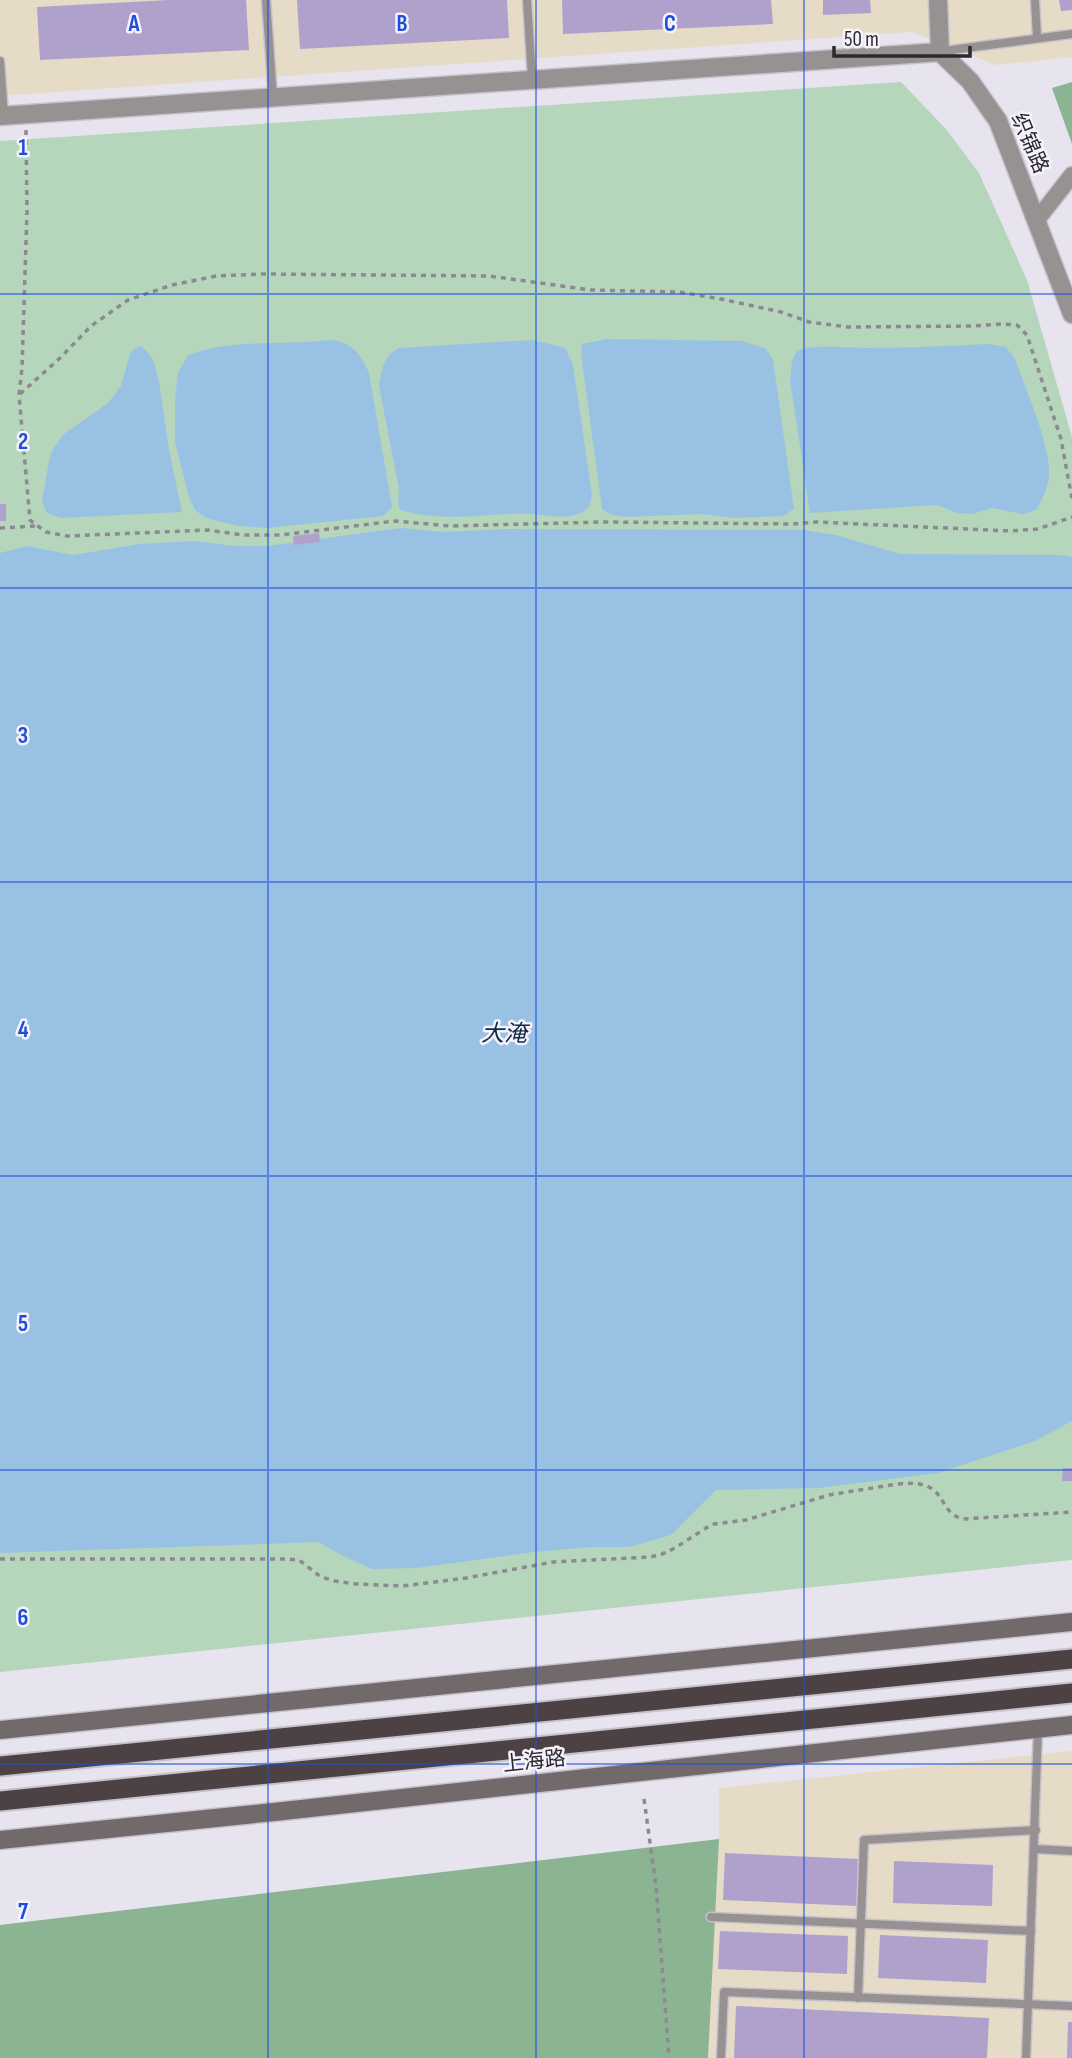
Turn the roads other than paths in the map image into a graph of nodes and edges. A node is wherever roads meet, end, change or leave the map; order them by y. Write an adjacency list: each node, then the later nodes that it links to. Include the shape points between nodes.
1 (266, 0): 10 (lane)
2 (527, 0): 9 (lane)
3 (938, 0): 7 (street)
4 (1035, 0): 6 (lane)
5 (1072, 34): 6 (lane)
6 (1037, 37): 7 (lane)
7 (940, 52): 9 (street); 13 (street, 织锦路, via 970,81 998,121)
8 (0, 61): 11 (lane)
9 (532, 79): 10 (street)
10 (273, 97): 11 (street)
11 (2, 115)
12 (1072, 176): 13 (street)
13 (1036, 221): 14 (street, 织锦路)
14 (1072, 314)
15 (1072, 1622): 20 (main road)
16 (1072, 1659): 21 (highway)
17 (1072, 1693): 22 (highway, 上海路)
18 (1072, 1725): 19 (main road, 上海路)
19 (1038, 1729): 23 (lane); 24 (main road, 上海路)
20 (0, 1730)
21 (0, 1766)
22 (0, 1801)
23 (1035, 1830): 25 (lane); 28 (lane, via 864,1840)
24 (0, 1840)
25 (1035, 1850): 26 (lane); 29 (lane)
26 (1072, 1851)
27 (711, 1917): 28 (lane)
28 (861, 1925): 29 (lane); 30 (lane)
29 (1031, 1931): 31 (lane)
30 (858, 1997): 31 (lane); 33 (lane, via 724,1992)
31 (1028, 2004): 32 (lane); 34 (lane)
32 (1072, 2006)
33 (721, 2058)
34 (1026, 2058)

